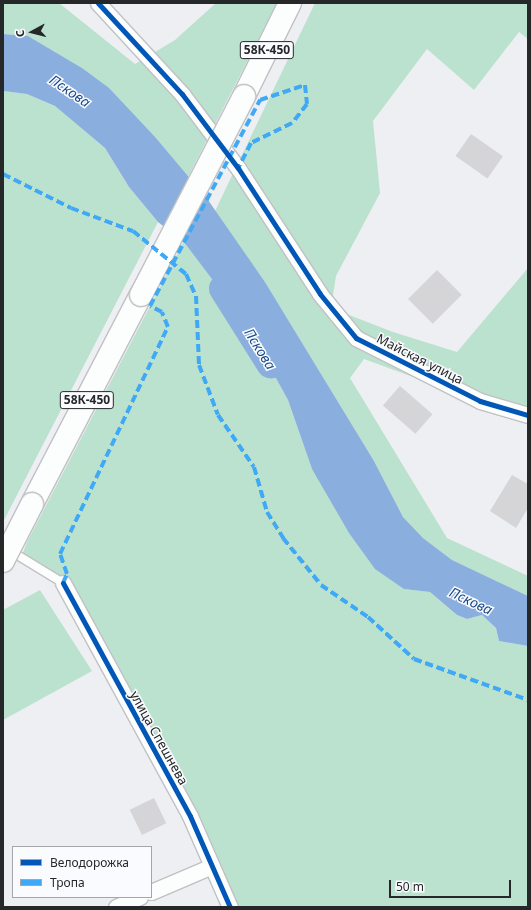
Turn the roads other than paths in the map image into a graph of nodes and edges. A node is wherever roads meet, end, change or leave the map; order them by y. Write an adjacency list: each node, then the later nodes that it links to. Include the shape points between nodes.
1 (98, 3): 3 (street, Майская улица, via 187,100 238,168 320,294 356,338 480,401)
2 (290, 3): 5 (highway, 58К-450, bridge)
3 (528, 415)
4 (3, 547): 6 (lane)
5 (3, 561)
6 (63, 582): 7 (street, улица Спешнева, via 190,816)
7 (212, 866): 8 (street); 11 (street, улица Спешнева)
8 (152, 892)
9 (138, 898): 10 (street)
10 (116, 907)
11 (230, 907)

